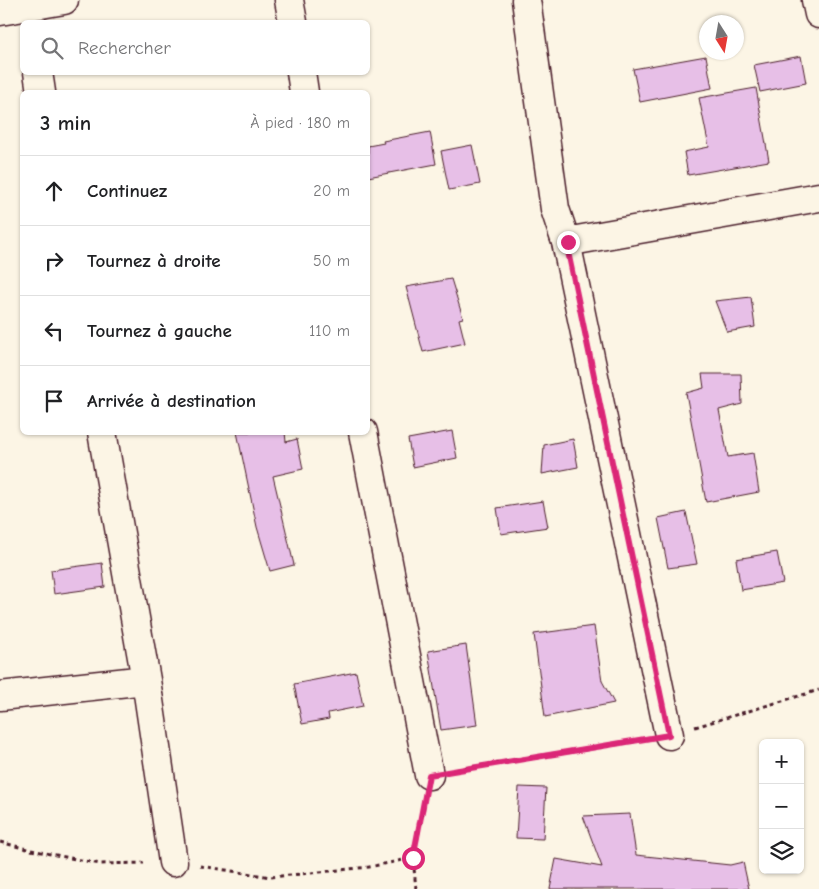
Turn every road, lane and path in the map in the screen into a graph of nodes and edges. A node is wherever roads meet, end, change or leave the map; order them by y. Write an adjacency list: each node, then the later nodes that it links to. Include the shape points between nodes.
1 (64, 0): 5 (street)
2 (290, 0): 7 (street)
3 (526, 0): 13 (street, via 555,209)
4 (816, 0): 6 (street)
5 (20, 10)
6 (819, 14)
7 (293, 20)
8 (38, 75): 10 (street)
9 (301, 75): 11 (street)
10 (41, 90)
11 (304, 90)
12 (819, 197): 13 (street)
13 (566, 242): 19 (street)
14 (103, 435): 16 (street)
15 (364, 435): 20 (street)
16 (146, 680): 18 (street); 23 (street)
17 (819, 690): 19 (path)
18 (0, 696)
19 (669, 735): 20 (path)
20 (429, 775): 22 (path)
21 (0, 842): 23 (path, via 100,864)
22 (413, 858): 23 (path, via 369,867 271,877); 24 (path)
23 (173, 862)
24 (416, 889)

